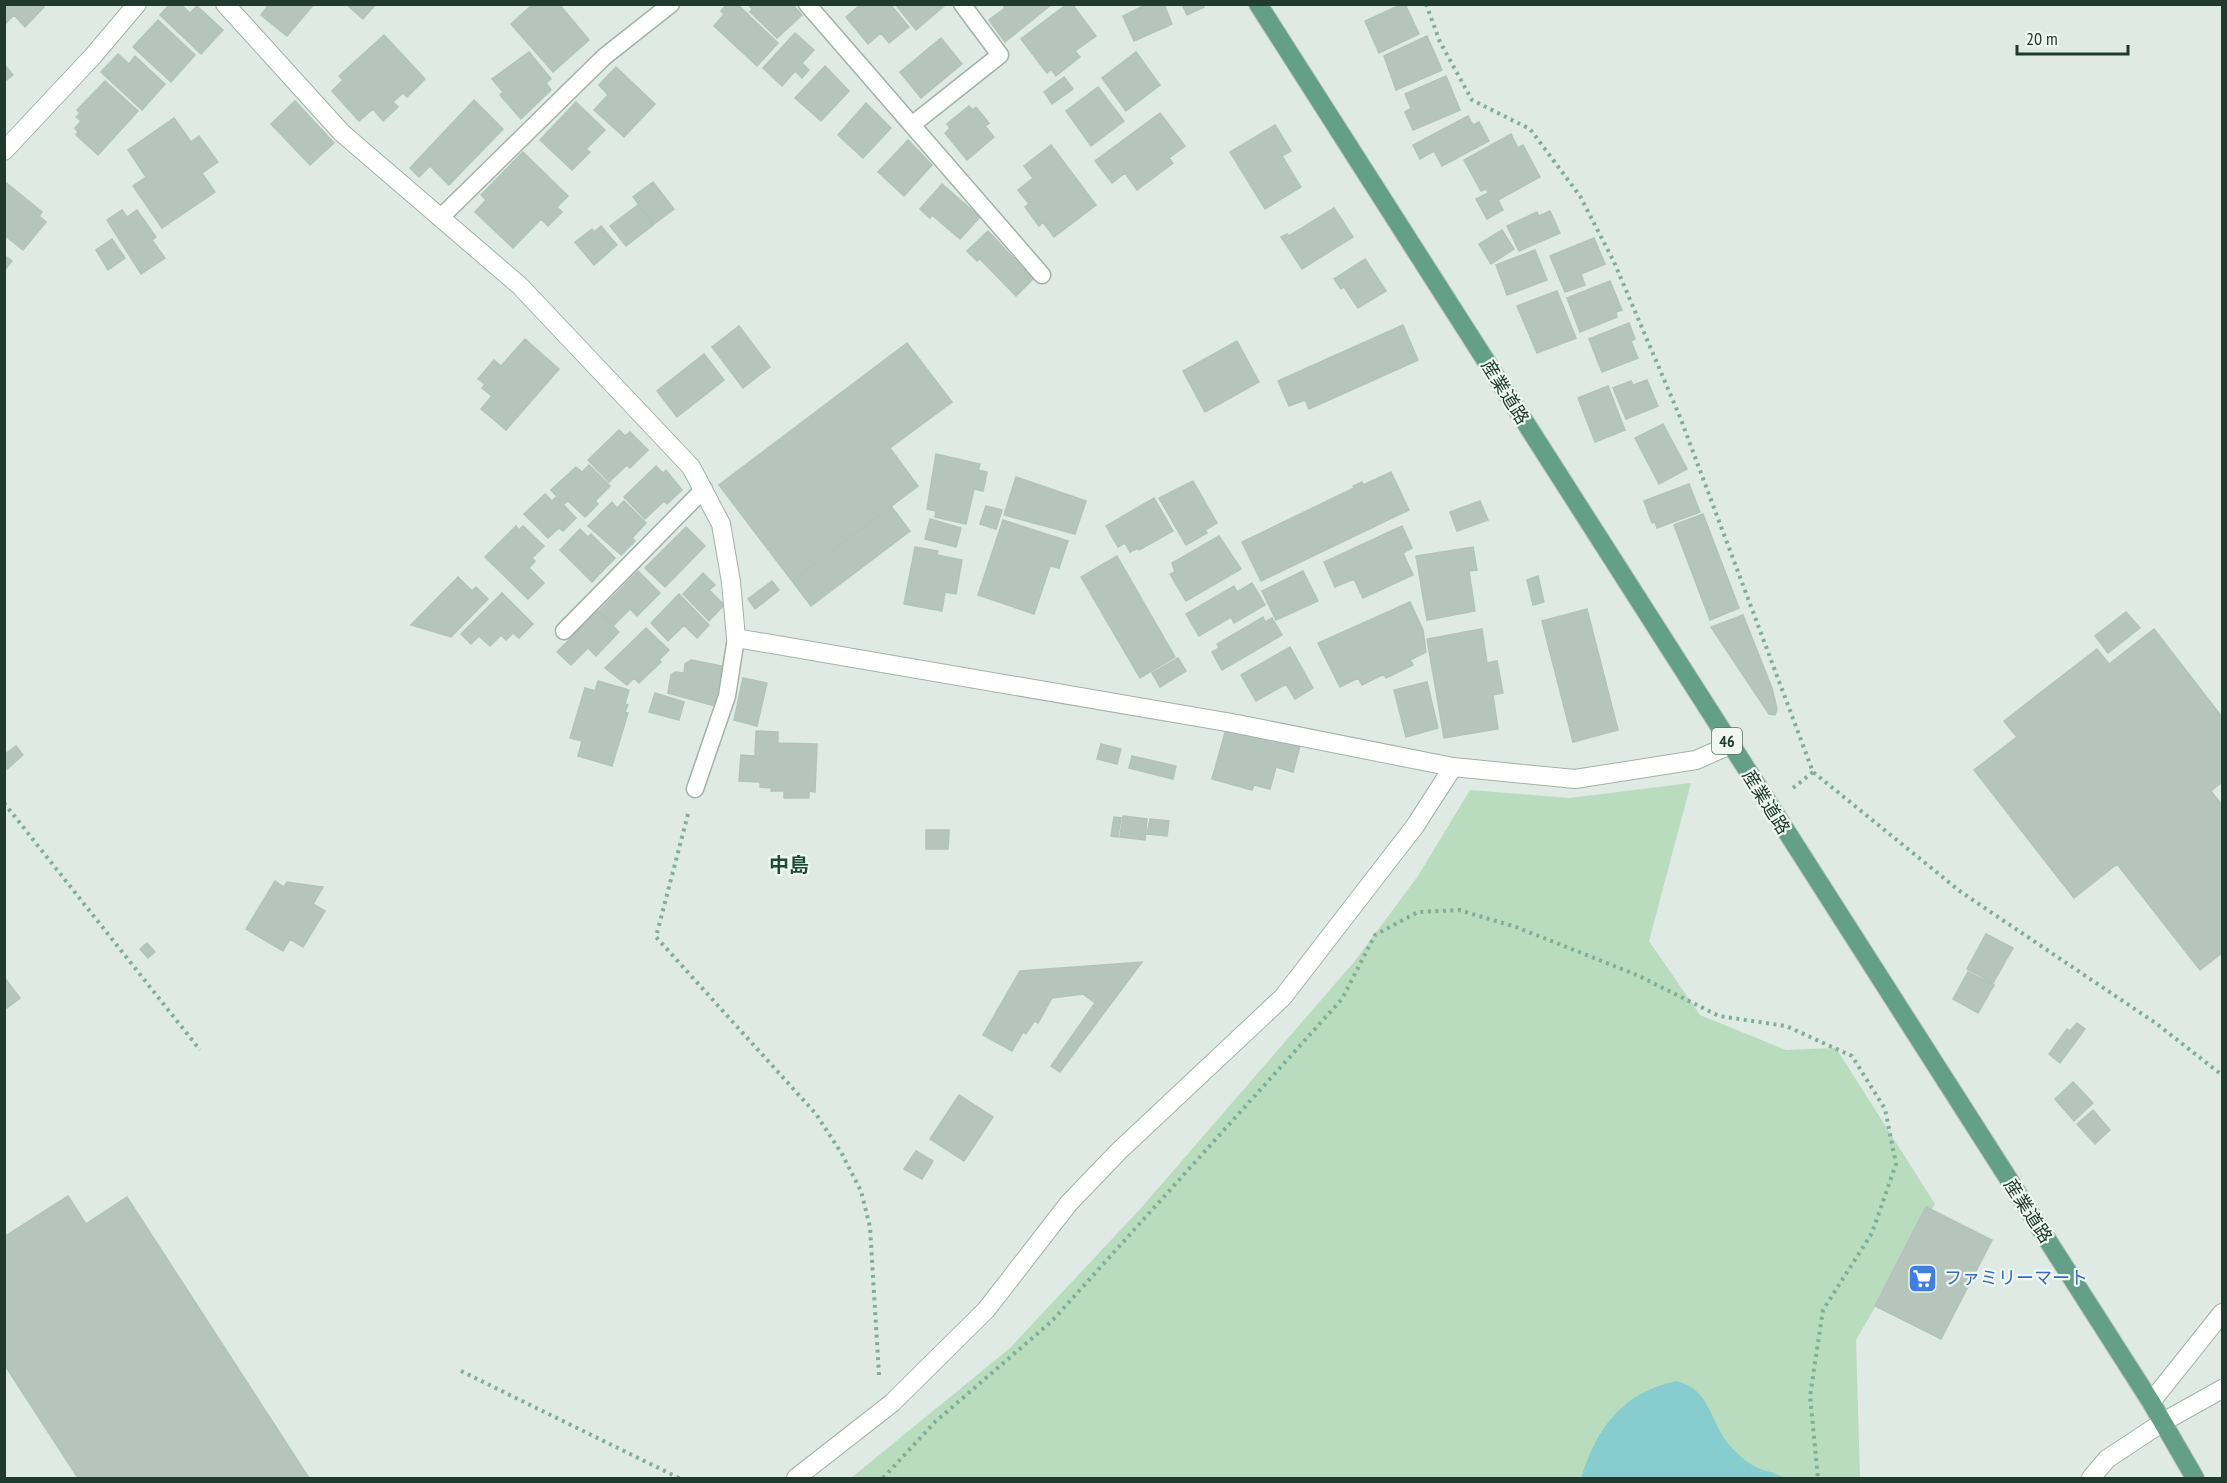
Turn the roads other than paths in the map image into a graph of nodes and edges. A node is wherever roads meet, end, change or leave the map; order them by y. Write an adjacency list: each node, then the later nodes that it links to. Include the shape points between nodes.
1 (136, 4): 8 (street)
2 (225, 4): 9 (street, via 342,133)
3 (671, 4): 9 (lane, via 604,57)
4 (807, 4): 7 (lane)
5 (962, 4): 7 (lane, via 1000,55)
6 (1258, 4): 14 (main road, 産業道路 / 46)
7 (913, 124): 10 (lane)
8 (4, 152)
9 (440, 218): 11 (street, via 520,286 684,459)
10 (1042, 275)
11 (704, 489): 12 (lane); 13 (street, via 721,524)
12 (564, 631)
13 (736, 638): 15 (street, via 1232,723); 16 (lane, via 727,696)
14 (1730, 745): 15 (street, via 1696,760 1575,779); 19 (main road, 産業道路 / 46)
15 (1453, 767): 21 (street, via 1415,826 1282,997 1069,1203 986,1310 892,1402)
16 (695, 789)
17 (2223, 1313): 19 (street)
18 (2223, 1389): 20 (street)
19 (2151, 1402): 20 (main road, 産業道路 / 46)
20 (2163, 1422): 22 (street, via 2107,1460); 23 (main road, 産業道路 / 46)
21 (796, 1479)
22 (2091, 1479)
23 (2195, 1479)

